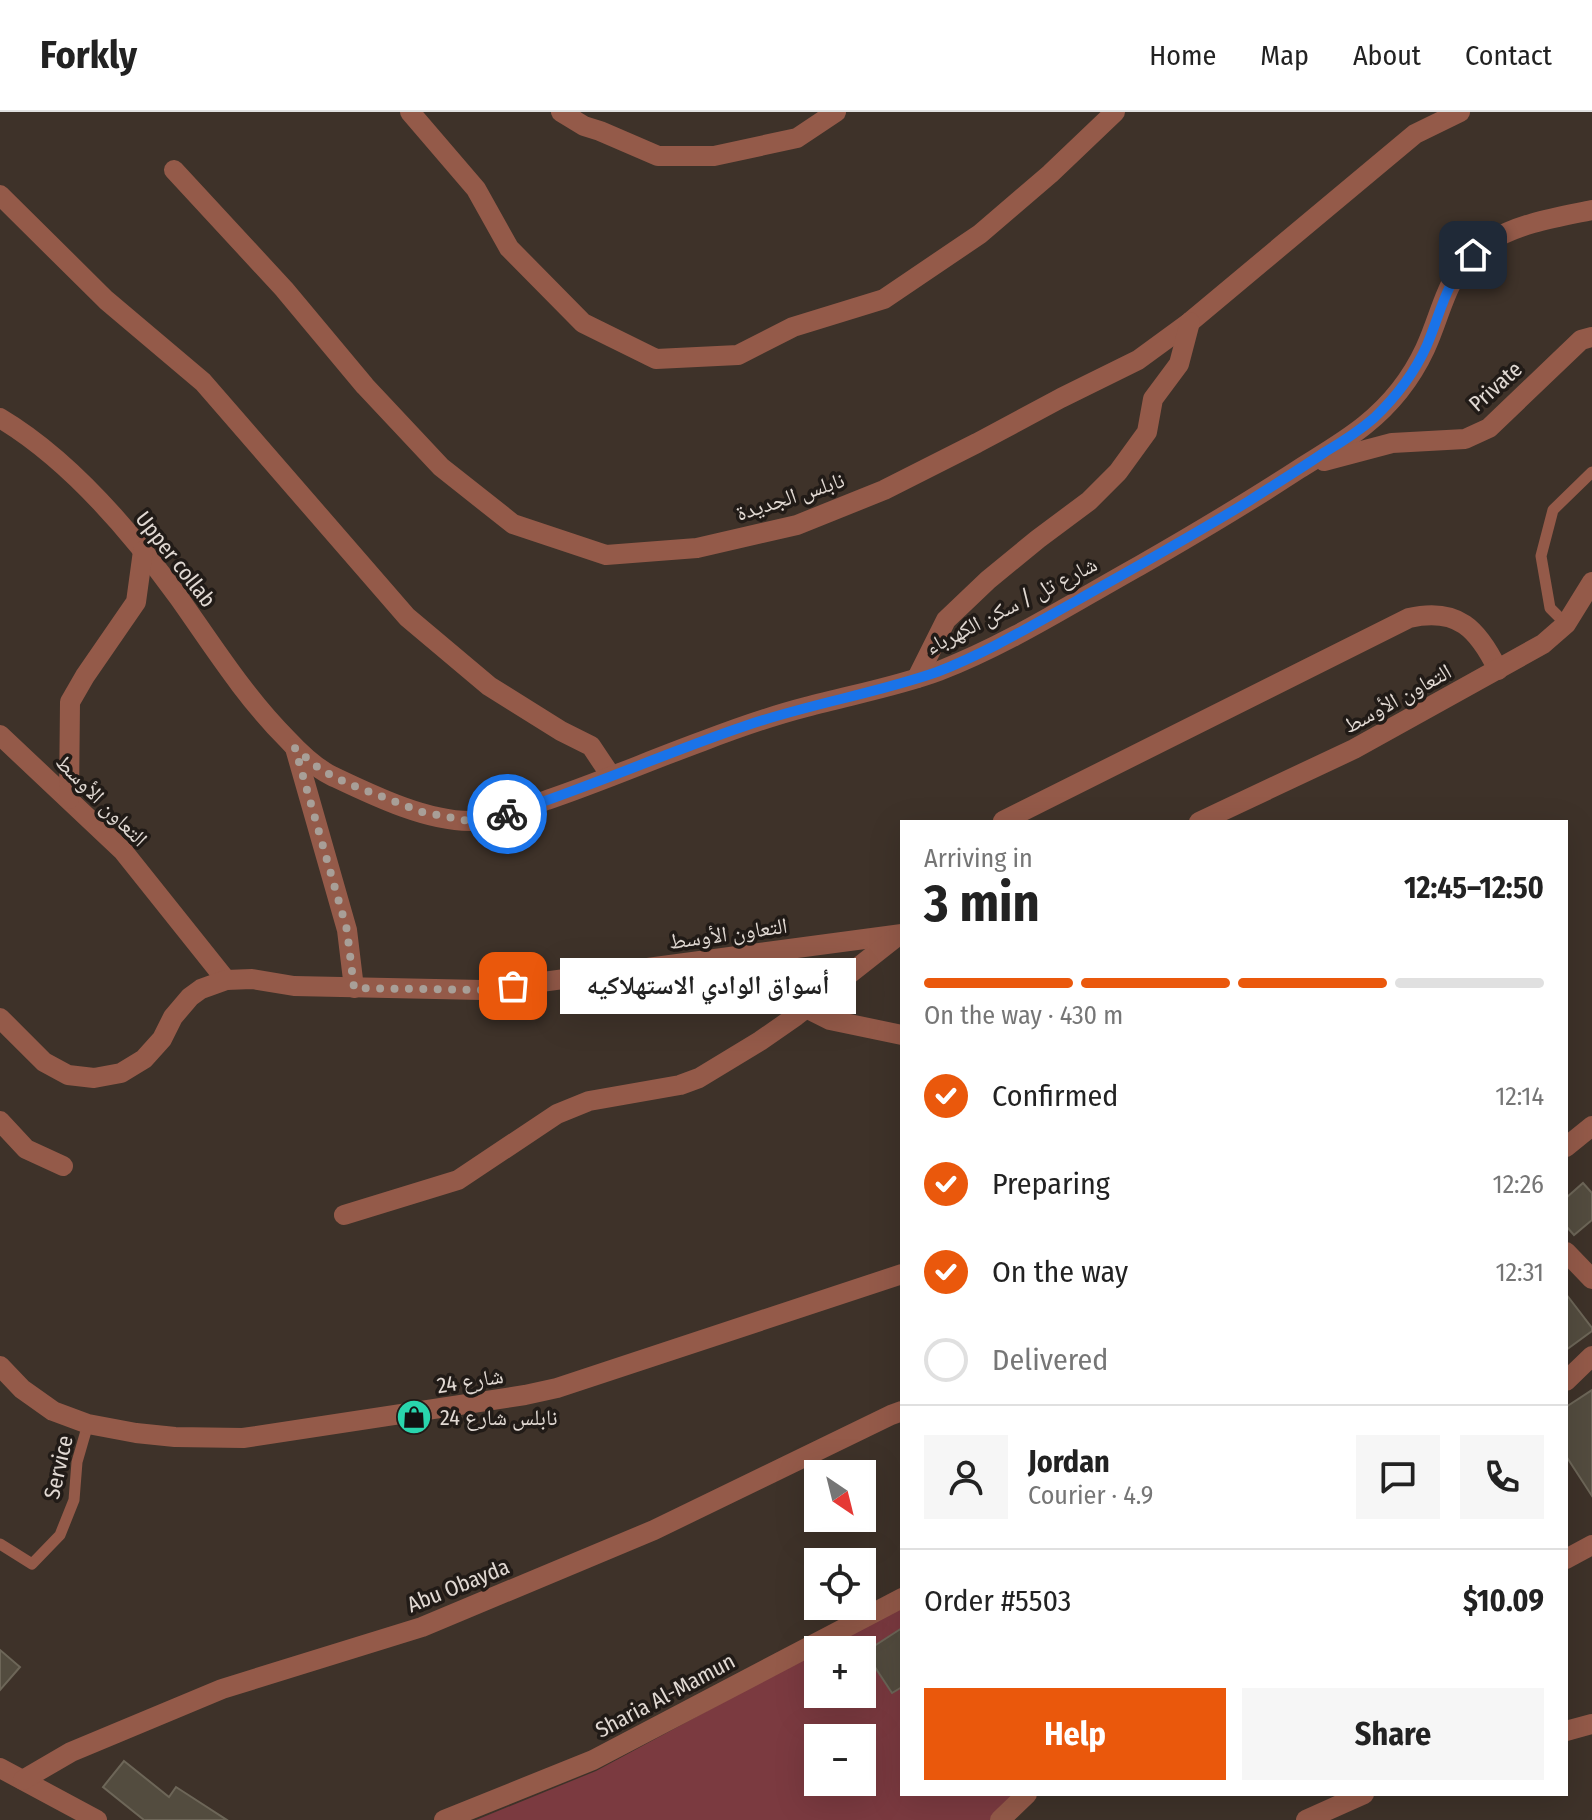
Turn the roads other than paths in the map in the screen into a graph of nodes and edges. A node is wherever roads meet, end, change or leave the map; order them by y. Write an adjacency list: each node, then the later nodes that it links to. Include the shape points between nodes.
1 (410, 112): 4 (street, via 476,189 509,248 583,323 656,359 738,355 793,327 884,299 980,234)
2 (561, 112): 3 (street, via 658,156 714,156 797,138)
3 (836, 112)
4 (1115, 112)
5 (1460, 112): 9 (street, نابلس الجديدة, via 1415,134)
6 (174, 170): 9 (street, نابلس الجديدة, via 441,467 513,524 606,555 697,548 797,525 870,496 1138,360)
7 (0, 195): 21 (street, via 106,300 203,382 407,617 489,686 591,746)
8 (1592, 210): 18 (street, شارع تل / سكن الكهرباء, via 1506,233 1467,260 1448,286 1410,376 1358,431 1219,519 1041,621)
9 (1190, 322): 18 (street, via 1179,364 1153,399 1147,432 1118,472 946,620)
10 (1592, 337): 12 (street, Private, via 1581,340 1489,428 1465,439 1392,443)
11 (0, 418): 14 (street, Upper collab, via 69,472)
12 (1324, 461)
13 (1592, 472): 16 (lane, via 1553,510 1541,556 1550,608)
14 (143, 551): 20 (street, Upper collab, via 240,685); 22 (street, via 136,602 70,702)
15 (1592, 582): 16 (street, التعاون الأوسط)
16 (1566, 624): 17 (street, التعاون الأوسط)
17 (1498, 670): 23 (street, via 1483,642 1466,626 1445,616 1409,618); 24 (street, التعاون الأوسط, via 1354,749)
18 (917, 678): 21 (street, شارع تل / سكن الكهرباء, via 777,715)
19 (0, 735): 22 (street, التعاون الأوسط)
20 (295, 748): 21 (street, شارع تل / سكن الكهرباء, via 349,784 422,812 469,821 528,807); 28 (street, via 347,930)
21 (611, 776)
22 (69, 799): 27 (street, التعاون الأوسط, via 123,851)
23 (1005, 820)
24 (1203, 820)
25 (900, 934): 28 (street, التعاون الأوسط, via 482,990)
26 (900, 935): 29 (street)
27 (226, 980): 28 (street, التعاون الأوسط); 30 (street, التعاون الأوسط, via 190,997 144,1059 108,1077 55,1070)
28 (354, 988)
29 (806, 1008): 31 (street, via 830,1020); 36 (street, via 699,1078 572,1106 458,1180)
30 (0, 1018)
31 (900, 1035)
32 (0, 1121): 35 (street, via 26,1149)
33 (1592, 1126): 34 (street)
34 (1568, 1145)
35 (63, 1166)
36 (344, 1215)
37 (1568, 1254): 39 (street)
38 (900, 1275): 44 (street, شارع 24, via 525,1395 243,1438 175,1437)
39 (1592, 1279)
40 (1592, 1356): 42 (street)
41 (0, 1366): 44 (street, شارع 24, via 53,1411)
42 (1568, 1379)
43 (900, 1412): 52 (street, Abu Obayda, via 654,1530 422,1627 222,1689 71,1752)
44 (88, 1424): 45 (lane, Service, via 74,1500 60,1535 32,1564)
45 (0, 1544)
46 (1592, 1545): 47 (street)
47 (1568, 1558)
48 (900, 1599): 56 (street, Sharia Al-Mamun, via 593,1760)
49 (1592, 1724): 50 (street)
50 (1568, 1730)
51 (0, 1768): 52 (street)
52 (23, 1780): 55 (street)
53 (1025, 1796): 57 (street)
54 (1360, 1796): 58 (street)
55 (97, 1820)
56 (444, 1820)
57 (1000, 1820)
58 (1306, 1820)

